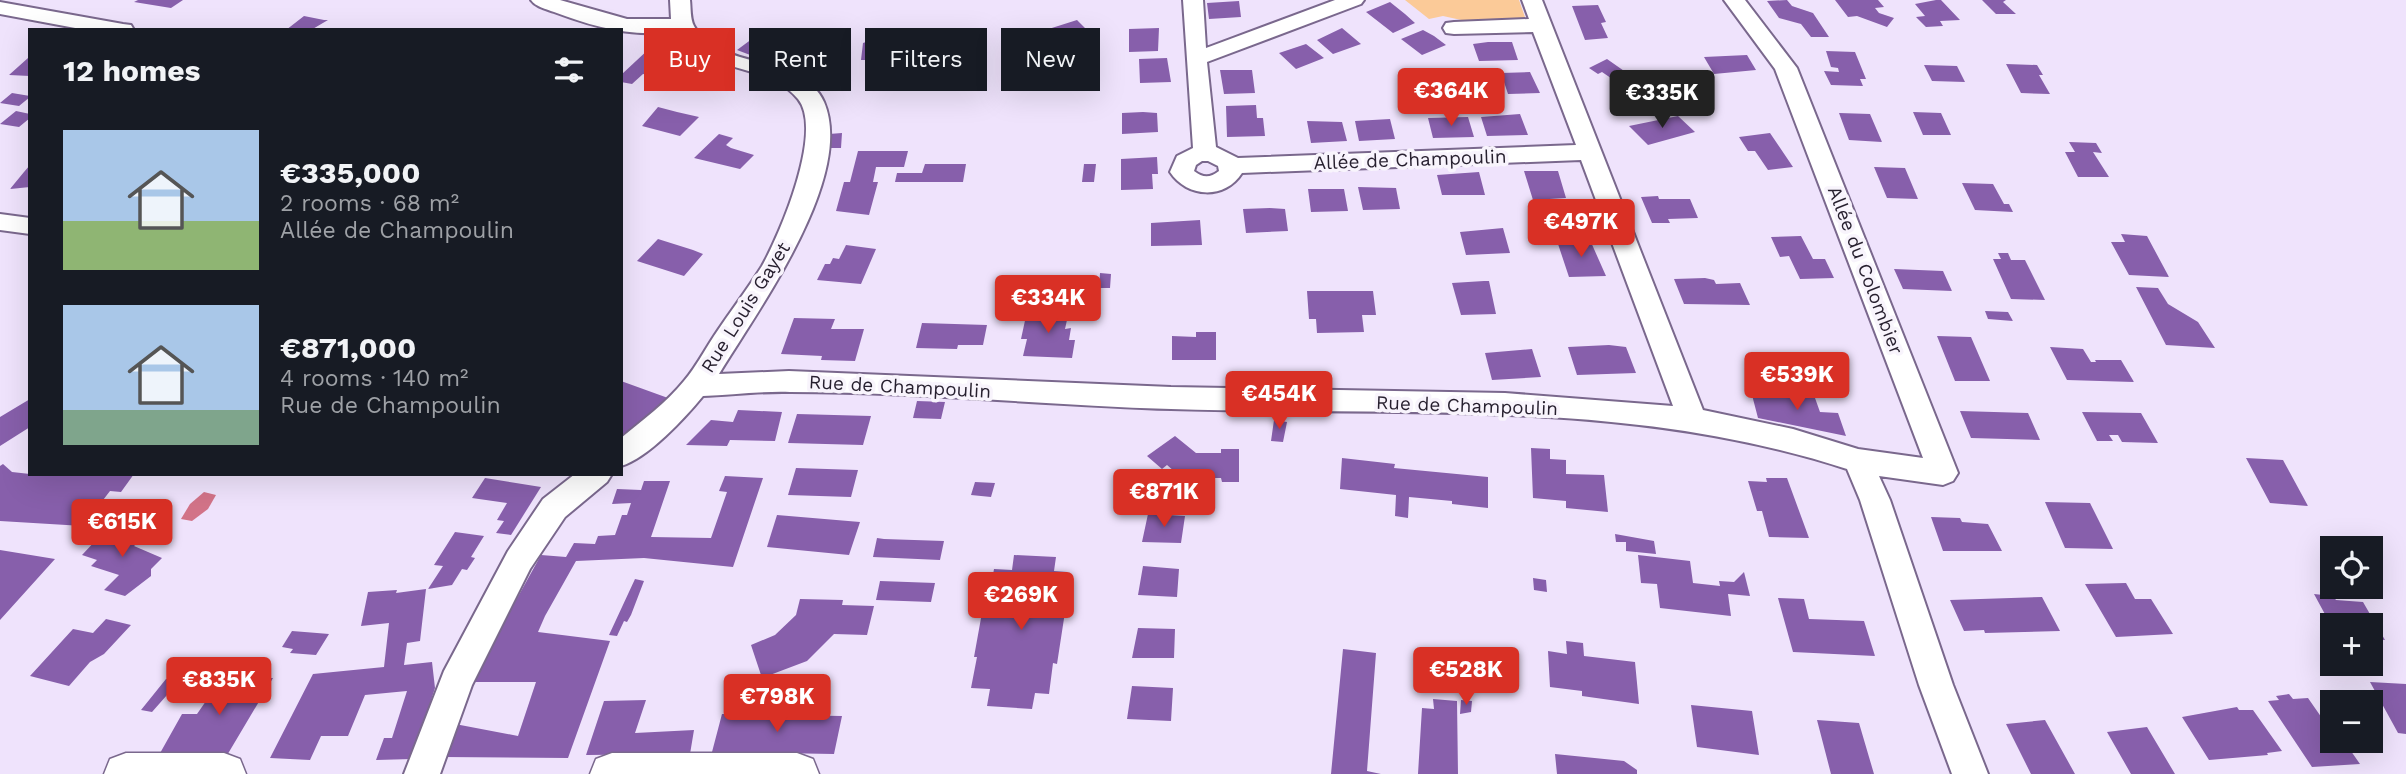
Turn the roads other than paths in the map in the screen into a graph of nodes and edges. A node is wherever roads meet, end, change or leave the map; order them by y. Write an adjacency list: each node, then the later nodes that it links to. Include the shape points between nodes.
1 (541, 0): 7 (street, via 632,27 657,29)
2 (1193, 0): 11 (street, Allée de Champoulin)
3 (1354, 0): 11 (street)
4 (1532, 0): 8 (street)
5 (1734, 0): 18 (street, Allée du Colombier, via 1786,68 1943,473)
6 (0, 8): 9 (street)
7 (680, 12): 15 (street, Rue Louis Gayet, via 689,38 712,53 773,73 803,91 811,100 818,126 802,201 781,254)
8 (1541, 25): 10 (street); 12 (street)
9 (112, 28)
10 (1454, 28)
11 (1196, 59): 12 (street, Allée de Champoulin, via 1205,153 1190,157 1182,166 1191,181 1215,184 1228,177 1231,166)
12 (1590, 152): 16 (street)
13 (0, 222): 14 (street)
14 (28, 226)
15 (696, 386): 16 (street, Rue de Champoulin, via 789,380 1171,398 1464,403); 17 (street, Rue Louis Gayet, via 673,412)
16 (1692, 419): 18 (street, Rue de Champoulin, via 1793,440)
17 (623, 453)
18 (1858, 461): 25 (street)
19 (594, 476): 22 (street, via 554,508 519,559 456,682)
20 (126, 774): 21 (main road)
21 (223, 774)
22 (422, 774)
23 (612, 774): 24 (main road)
24 (797, 774)
25 (1970, 774)

